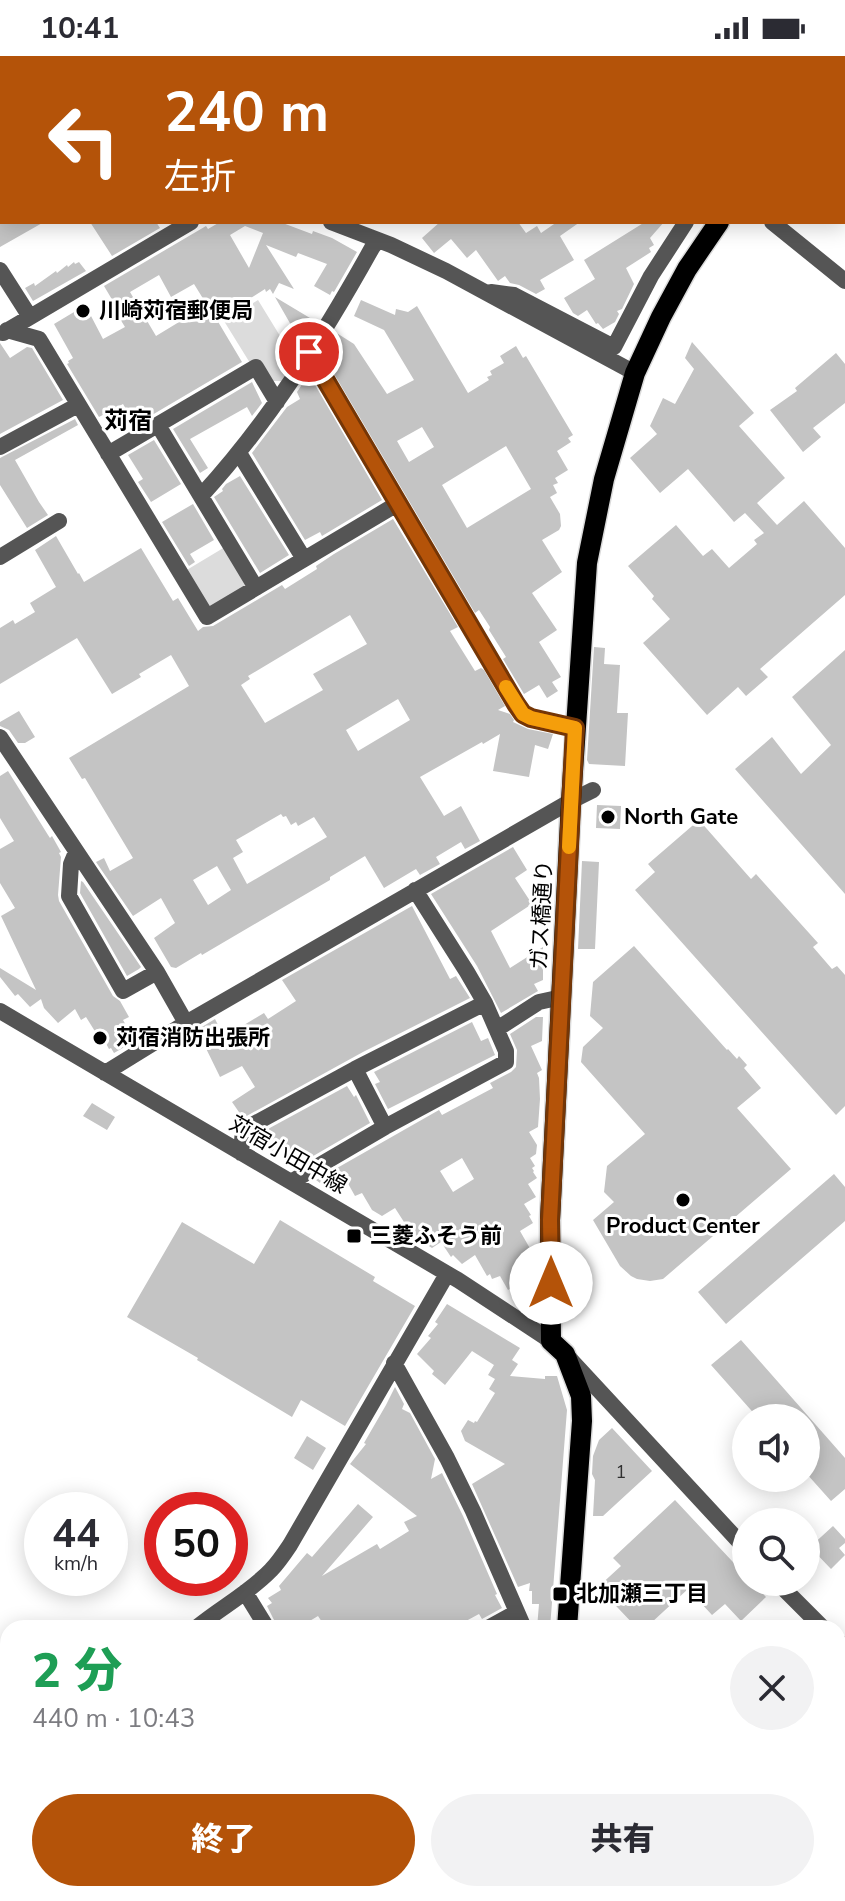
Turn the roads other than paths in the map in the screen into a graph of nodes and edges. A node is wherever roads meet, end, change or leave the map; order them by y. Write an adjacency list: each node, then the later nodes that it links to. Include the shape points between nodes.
1 (188, 224): 10 (street)
2 (336, 224): 6 (street)
3 (685, 224): 9 (street, via 614,347 514,295)
4 (718, 224): 13 (main road, ガス橋通り, via 667,305)
5 (774, 224): 8 (street)
6 (378, 240): 9 (street); 12 (street)
7 (0, 270): 10 (street)
8 (845, 281)
9 (481, 290): 13 (street)
10 (30, 317): 11 (street)
11 (3, 332): 15 (street, via 39,339)
12 (309, 352): 14 (street); 21 (street)
13 (635, 373): 26 (main road, ガス橋通り, via 604,479 587,563)
14 (277, 402): 16 (street, via 256,367); 18 (street)
15 (78, 405): 17 (street); 19 (street)
16 (158, 425): 19 (street); 20 (street)
17 (0, 447)
18 (239, 453): 20 (street); 24 (street)
19 (108, 454): 25 (street, via 207,617)
20 (201, 496): 25 (street)
21 (397, 504): 24 (street); 26 (street, via 523,714)
22 (59, 521): 23 (street)
23 (0, 557)
24 (304, 559): 25 (street)
25 (256, 588)
26 (575, 728): 29 (main road, ガス橋通り)
27 (0, 737): 30 (street)
28 (593, 790): 29 (street)
29 (571, 801): 31 (street); 33 (main road, ガス橋通り)
30 (76, 852): 32 (street); 32 (street, via 69,896 123,991)
31 (415, 890): 34 (street); 36 (street)
32 (157, 972): 36 (street)
33 (562, 997): 37 (street, via 539,1002); 44 (main road, ガス橋通り, via 550,1220)
34 (485, 1003): 37 (street); 38 (street)
35 (0, 1011): 39 (street, 苅宿小田中線)
36 (186, 1023): 39 (street)
37 (497, 1029): 40 (street, via 506,1062)
38 (355, 1069): 40 (street); 41 (street, via 243,1130)
39 (105, 1073): 41 (street, 苅宿小田中線)
40 (385, 1127): 42 (street)
41 (241, 1153): 42 (street, 苅宿小田中線)
42 (291, 1182): 43 (street, 苅宿小田中線)
43 (447, 1274): 44 (street, 苅宿小田中線); 45 (street)
44 (558, 1347): 46 (street, 苅宿小田中線); 56 (main road, ガス橋通り, via 581,1396 582,1421)
45 (394, 1363): 47 (street, via 290,1545); 51 (street, via 447,1458)
46 (732, 1534)
47 (248, 1589)
48 (239, 1596): 52 (street)
49 (247, 1596): 53 (street)
50 (791, 1596): 57 (street)
51 (517, 1612): 54 (street); 55 (street)
52 (206, 1620)
53 (262, 1620)
54 (502, 1620)
55 (520, 1620)
56 (568, 1620)
57 (815, 1620)

